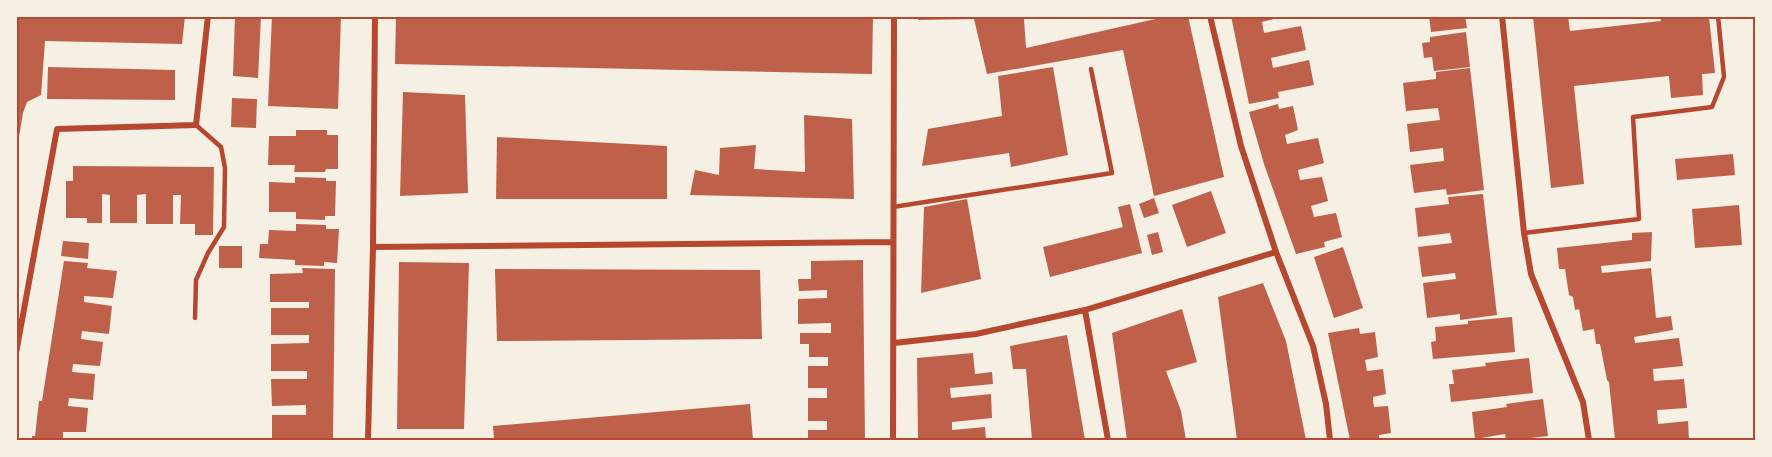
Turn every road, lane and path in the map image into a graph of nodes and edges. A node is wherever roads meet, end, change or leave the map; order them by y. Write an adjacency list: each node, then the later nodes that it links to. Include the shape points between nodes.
1 (208, 16): 8 (street)
2 (375, 16): 12 (street)
3 (894, 16): 9 (street)
4 (1210, 16): 13 (street, via 1241,146)
5 (1502, 16): 10 (street)
6 (1718, 16): 10 (lane, via 1724,77 1713,107 1633,117 1639,219)
7 (1090, 69): 9 (lane, via 1112,173)
8 (196, 125): 15 (lane, via 221,147 225,168 224,227 196,280); 17 (street, via 57,129)
9 (892, 207): 11 (street)
10 (1524, 232): 22 (street, via 1531,274 1583,402)
11 (892, 242): 12 (street); 16 (street)
12 (373, 247): 18 (street)
13 (1276, 252): 14 (street); 21 (street, via 1313,346)
14 (1085, 310): 16 (street, via 976,334); 20 (street)
15 (195, 318)
16 (894, 343): 19 (street)
17 (16, 353)
18 (368, 441)
19 (893, 441)
20 (1108, 441)
21 (1330, 441)
22 (1589, 441)

